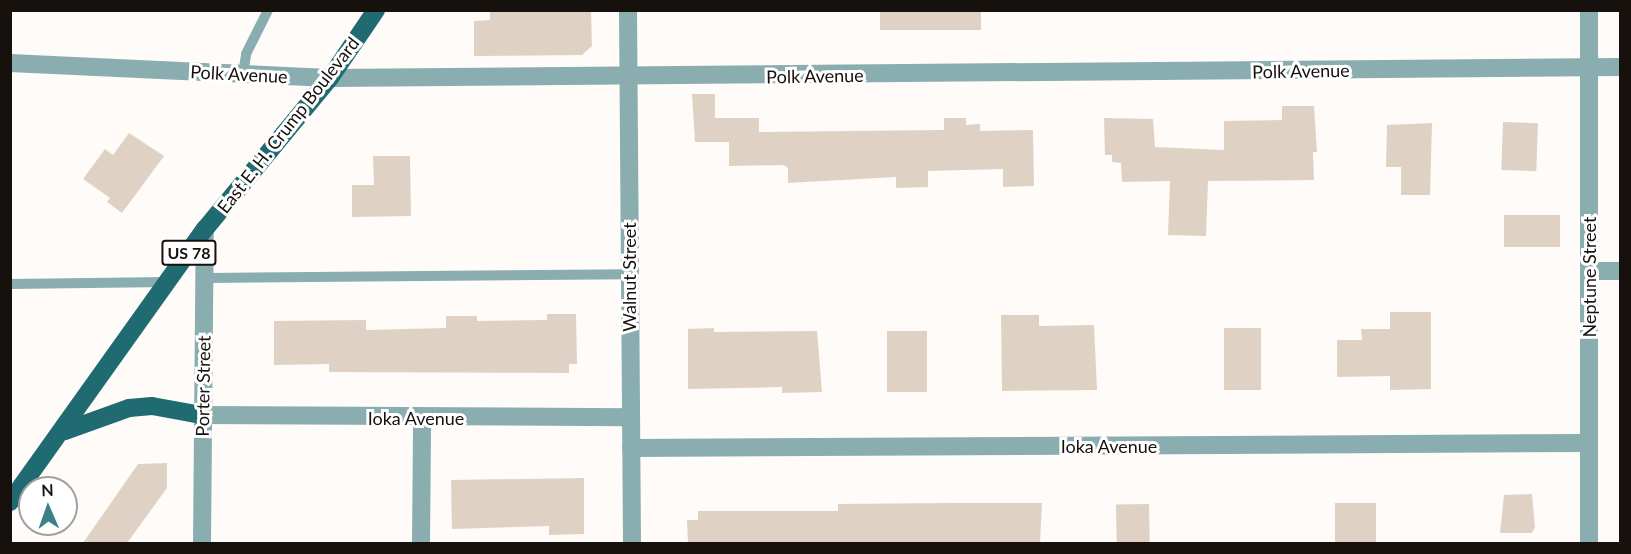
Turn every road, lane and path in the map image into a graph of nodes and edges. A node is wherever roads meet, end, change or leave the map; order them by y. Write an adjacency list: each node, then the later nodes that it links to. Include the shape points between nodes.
1 (268, 10): 8 (lane, via 246,54)
2 (376, 10): 9 (main road, East E. H. Crump Boulevard / US 78)
3 (628, 10): 10 (street, Walnut Street)
4 (1589, 10): 6 (street, Neptune Street)
5 (10, 63): 8 (street, Polk Avenue)
6 (1589, 68): 7 (street, Polk Avenue); 10 (street, Polk Avenue); 13 (street, Neptune Street)
7 (1620, 68)
8 (243, 74): 9 (street, Polk Avenue)
9 (330, 78): 10 (street, Polk Avenue); 11 (main road, East E. H. Crump Boulevard / US 78)
10 (629, 78): 14 (street, Walnut Street)
11 (205, 229): 15 (street, Porter Street); 16 (main road, East E. H. Crump Boulevard / US 78)
12 (1620, 271): 13 (street)
13 (1590, 272): 22 (street, Neptune Street)
14 (629, 274): 15 (lane); 19 (street, Walnut Street)
15 (206, 278): 18 (street, Porter Street)
16 (167, 282): 17 (lane); 21 (main road, East E. H. Crump Boulevard / US 78)
17 (10, 284)
18 (202, 415): 20 (street, Ioka Avenue); 21 (main road, via 152,406 129,408); 25 (street, Porter Street)
19 (630, 417): 20 (street, Ioka Avenue); 23 (street, Walnut Street)
20 (422, 419): 26 (street)
21 (65, 430): 24 (main road, East E. H. Crump Boulevard / US 78)
22 (1587, 443): 23 (street, Ioka Avenue); 28 (street, Neptune Street)
23 (631, 448): 27 (street, Walnut Street)
24 (10, 502)
25 (202, 543)
26 (421, 543)
27 (632, 543)
28 (1589, 543)

